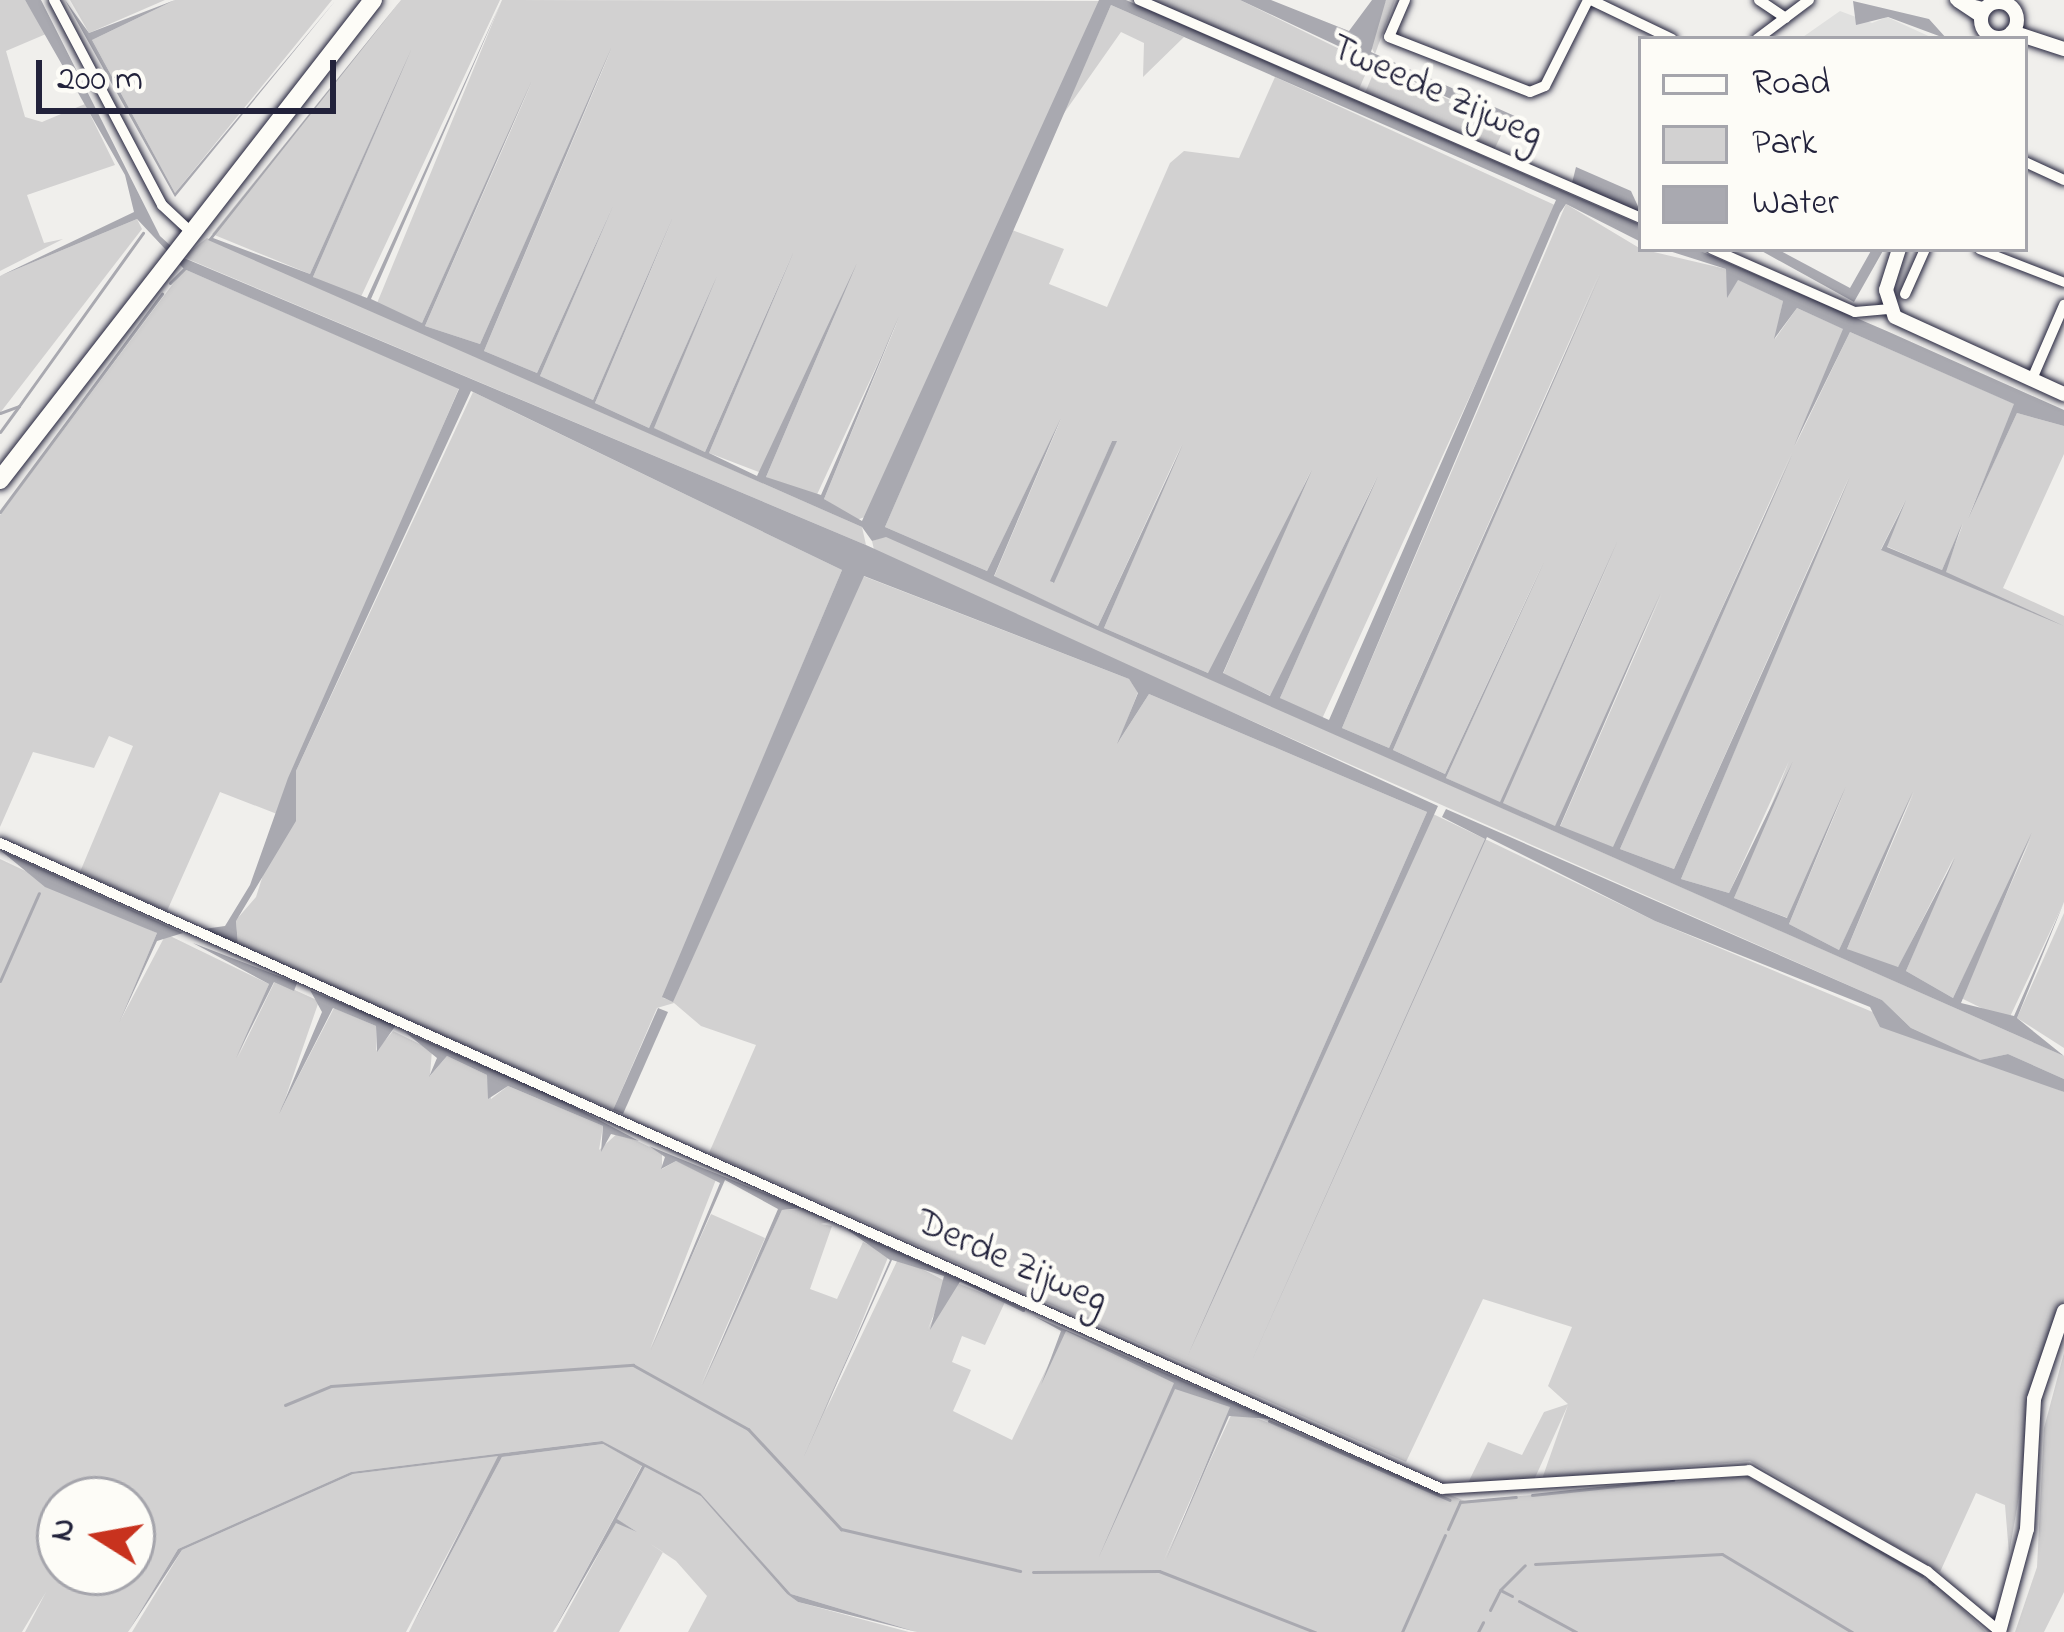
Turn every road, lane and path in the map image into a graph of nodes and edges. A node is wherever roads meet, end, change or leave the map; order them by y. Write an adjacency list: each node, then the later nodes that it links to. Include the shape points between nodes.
1 (54, 0): 17 (street, via 162,205)
2 (373, 0): 17 (main road)
3 (1139, 0): 16 (street, Tweede Zijweg)
4 (1405, 0): 5 (street, via 1389,37 1530,92 1545,86)
5 (1590, 0): 11 (street)
6 (1759, 0): 9 (street)
7 (1809, 0): 9 (street)
8 (1955, 0): 10 (street)
9 (1786, 18): 12 (street)
10 (1999, 20): 13 (street)
11 (1666, 36)
12 (1761, 36)
13 (2064, 50)
14 (2028, 163): 15 (street)
15 (2064, 180)
16 (1638, 217)
17 (188, 230): 28 (main road)
18 (1719, 252): 25 (street, via 1855,312)
19 (1898, 252): 25 (street)
20 (1923, 252): 23 (street)
21 (1987, 252): 22 (street)
22 (2064, 282)
23 (1905, 294)
24 (2064, 305): 26 (street)
25 (1888, 309): 26 (street)
26 (2032, 380): 27 (street)
27 (2064, 394)
28 (0, 480)
29 (0, 843): 31 (street, Derde Zijweg, via 1442,1489 1749,1470 1927,1571)
30 (2064, 1311): 31 (street, via 2034,1400 2026,1529)
31 (1999, 1632)

